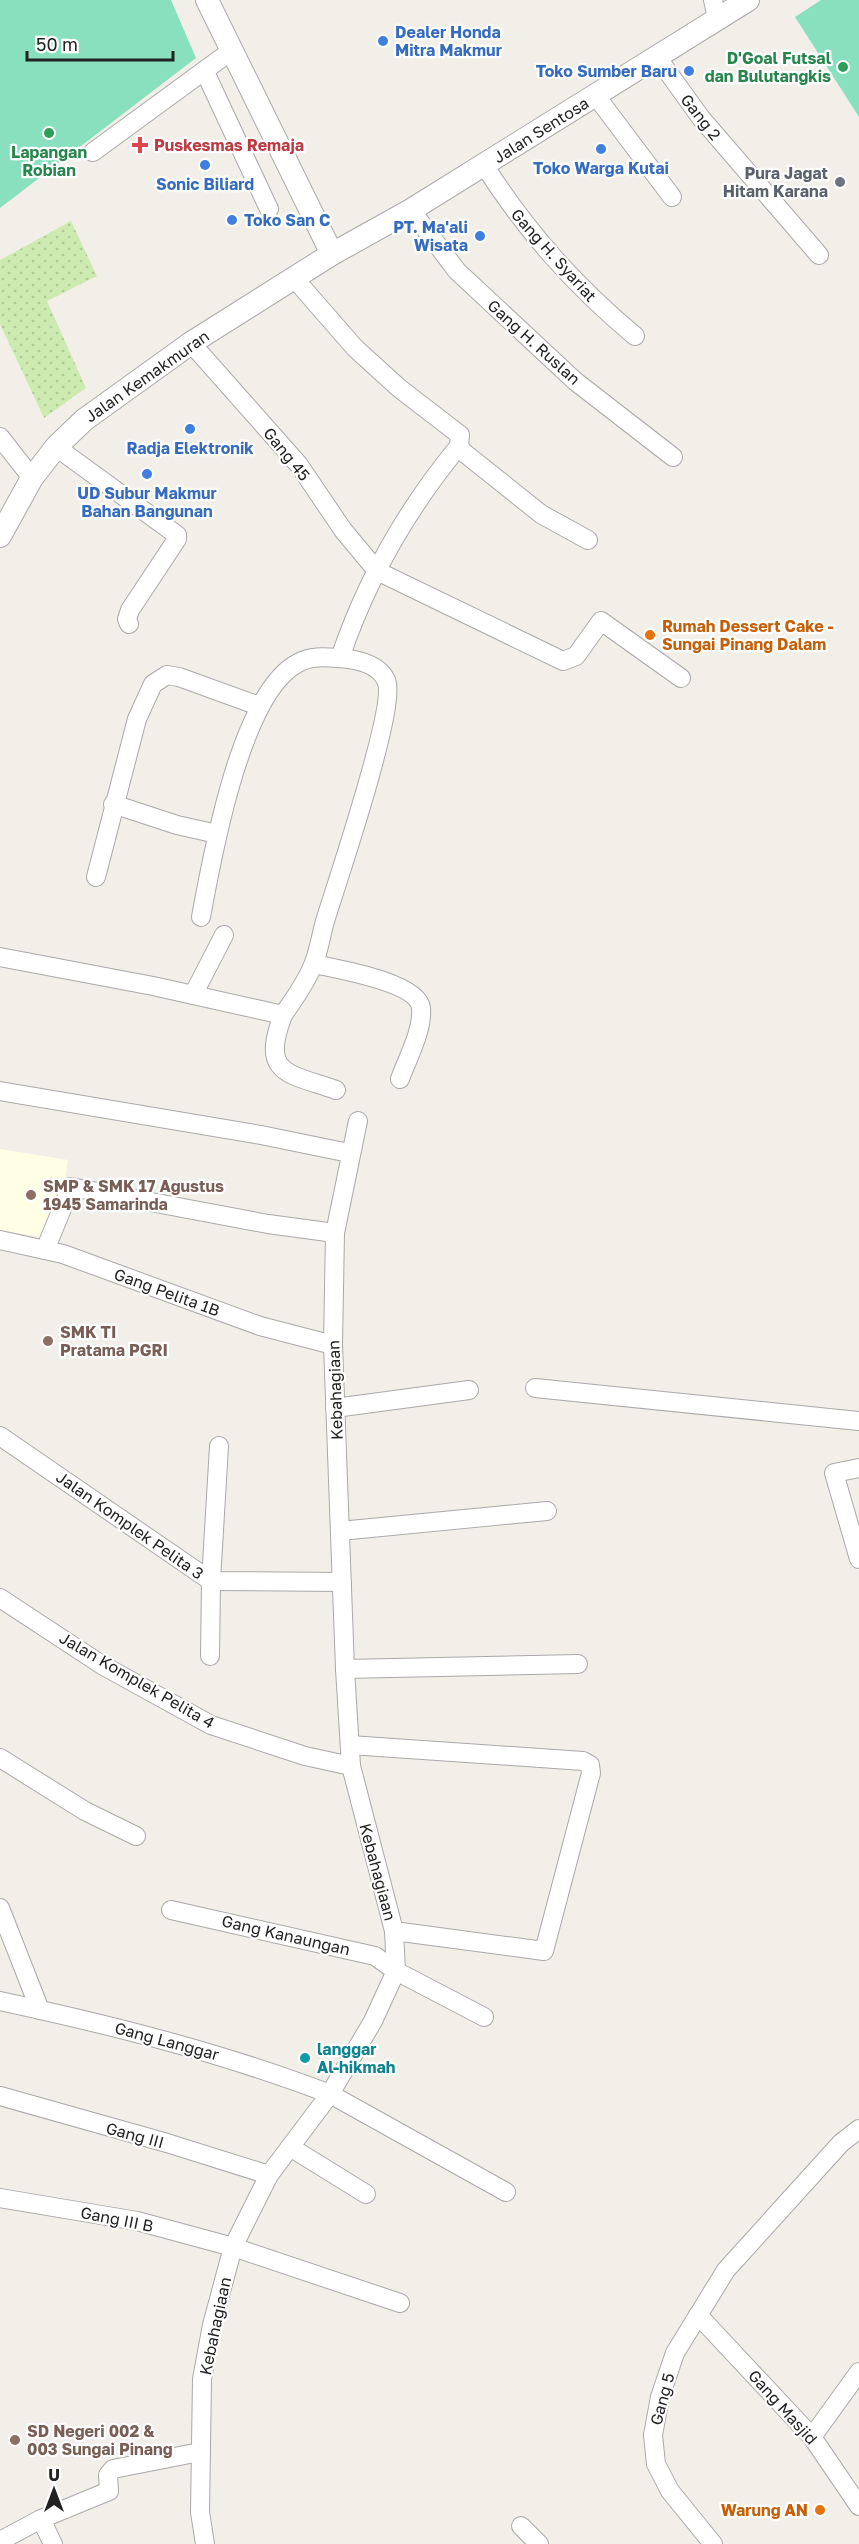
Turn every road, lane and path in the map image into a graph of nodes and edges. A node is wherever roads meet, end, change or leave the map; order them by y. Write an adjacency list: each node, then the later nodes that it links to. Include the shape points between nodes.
1 (207, 0): 4 (street)
2 (748, 0): 3 (street, Jalan Sentosa)
3 (715, 9): 5 (street, Jalan Sentosa)
4 (231, 51): 6 (street); 13 (street)
5 (657, 57): 7 (street, Jalan Sentosa); 14 (street, Gang 2, via 700,117)
6 (205, 72): 8 (street); 11 (street)
7 (596, 96): 9 (street, Jalan Sentosa); 10 (street)
8 (93, 152)
9 (484, 165): 12 (street, Jalan Sentosa); 16 (street, Gang H. Syariat, via 530,232 578,285)
10 (672, 197)
11 (269, 209)
12 (411, 210): 13 (street, Jalan Sentosa); 21 (street, Gang H. Ruslan, via 457,271 575,381)
13 (332, 254): 15 (street, Jalan Kemakmuran)
14 (819, 255)
15 (294, 278): 17 (street, Jalan Kemakmuran); 19 (street, via 355,348 460,435)
16 (635, 336)
17 (191, 343): 20 (street, Jalan Kemakmuran, via 84,420); 25 (street, Gang 45, via 299,465)
18 (0, 437): 22 (street)
19 (459, 446): 24 (street, via 541,514); 25 (street, via 426,486)
20 (56, 447): 22 (street, Jalan Kemakmuran); 26 (street, via 177,535 130,610)
21 (673, 458)
22 (32, 478): 23 (street, Jalan Kemakmuran)
23 (0, 536)
24 (588, 540)
25 (376, 571): 27 (street); 28 (street, via 563,661 576,656 601,621)
26 (129, 624)
27 (340, 658): 29 (street, via 314,657 298,663 281,675); 36 (street, via 378,670 386,680 388,697)
28 (681, 678)
29 (259, 706): 30 (street, via 179,677 166,675 158,679 137,719); 31 (street)
30 (114, 804): 31 (street); 32 (street)
31 (217, 834): 33 (street)
32 (96, 877)
33 (201, 917)
34 (224, 935): 37 (street)
35 (0, 957): 37 (street)
36 (314, 964): 38 (street); 39 (street, via 376,979 417,998 421,1008 418,1028)
37 (193, 995): 38 (street)
38 (283, 1015): 40 (street, via 275,1036 275,1061 281,1069)
39 (400, 1079)
40 (336, 1090)
41 (0, 1091): 43 (street, via 261,1135)
42 (358, 1121): 43 (street, Kebahagiaan)
43 (349, 1154): 44 (street, Kebahagiaan)
44 (334, 1233): 46 (street, via 71,1187); 47 (street, Kebahagiaan)
45 (0, 1240): 46 (street, Gang Pelita 1B)
46 (45, 1250): 47 (street, Gang Pelita 1B, via 260,1326)
47 (333, 1345): 50 (street, Kebahagiaan)
48 (536, 1388): 51 (street)
49 (469, 1390): 50 (street)
50 (335, 1408): 56 (street, Kebahagiaan)
51 (859, 1421)
52 (0, 1436): 58 (street, Jalan Komplek Pelita 3)
53 (219, 1446): 58 (street)
54 (859, 1468): 57 (street, via 837,1470 834,1474)
55 (547, 1511): 56 (street)
56 (340, 1531): 59 (street, Kebahagiaan)
57 (859, 1559)
58 (210, 1581): 59 (street, Jalan Komplek Pelita 3); 61 (street)
59 (342, 1582): 63 (street, Kebahagiaan)
60 (0, 1598): 66 (street, Jalan Komplek Pelita 4, via 102,1665 211,1725 305,1756)
61 (210, 1656)
62 (578, 1664): 63 (street)
63 (345, 1669): 64 (street, Kebahagiaan)
64 (350, 1745): 66 (street, Kebahagiaan); 70 (street, via 583,1761 591,1765 544,1951)
65 (0, 1758): 67 (street, via 85,1811)
66 (351, 1766): 70 (street, Kebahagiaan)
67 (136, 1836)
68 (0, 1908): 73 (street)
69 (171, 1910): 71 (street, Gang Kanaungan, via 375,1956)
70 (394, 1931): 71 (street, Kebahagiaan)
71 (396, 1971): 74 (street, Gang Kanaungan); 75 (street, Kebahagiaan, via 373,2021)
72 (0, 2001): 73 (street, Gang Langgar)
73 (40, 2010): 75 (street, Gang Langgar, via 80,2017 244,2062)
74 (484, 2017)
75 (330, 2094): 78 (street, Kebahagiaan); 80 (street, Gang Langgar)
76 (0, 2096): 79 (street, Gang III)
77 (859, 2129): 85 (street, Gang 5, via 841,2143 726,2270)
78 (290, 2147): 79 (street, Kebahagiaan); 81 (street)
79 (269, 2175): 83 (street, Kebahagiaan)
80 (506, 2192)
81 (366, 2194)
82 (0, 2198): 83 (street, Gang III B, via 137,2221)
83 (233, 2247): 84 (street, Gang III B); 88 (street, Kebahagiaan, via 202,2379)
84 (400, 2303)
85 (698, 2315): 87 (street, Gang Masjid); 96 (street, Gang 5, via 675,2353 660,2397 653,2435 656,2464 670,2491)
86 (859, 2372): 87 (street)
87 (812, 2437): 89 (street, Gang Masjid)
88 (200, 2452): 90 (street, via 112,2469 108,2475 109,2490); 94 (street, Kebahagiaan, via 200,2512)
89 (859, 2506)
90 (41, 2519): 92 (street); 93 (street)
91 (521, 2526): 95 (street)
92 (0, 2541)
93 (53, 2544)
94 (205, 2544)
95 (539, 2544)
96 (713, 2544)

